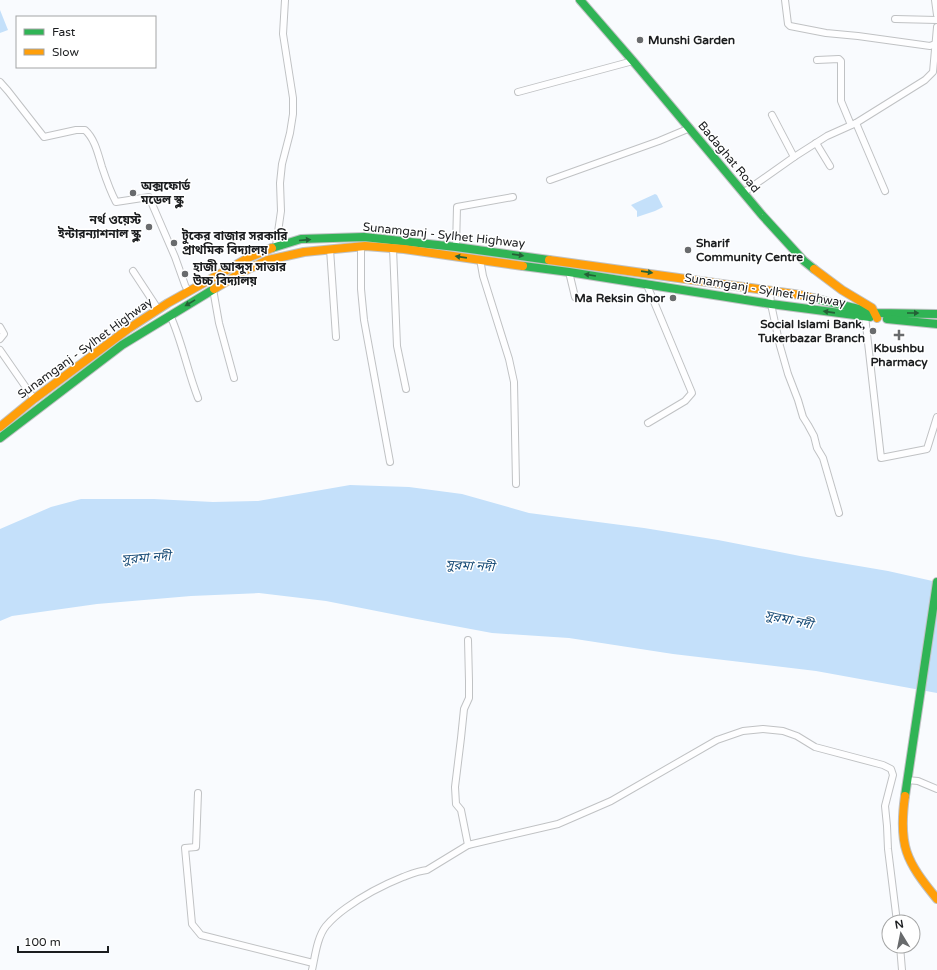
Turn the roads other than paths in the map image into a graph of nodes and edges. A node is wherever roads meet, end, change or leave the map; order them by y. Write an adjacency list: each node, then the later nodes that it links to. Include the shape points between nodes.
1 (285, 0): 24 (street, via 283,34 293,114 282,164)
2 (580, 0): 11 (main road, Badaghat Road)
3 (785, 0): 9 (street, via 790,26 826,33)
4 (935, 0): 5 (street)
5 (937, 15)
6 (895, 19): 7 (street)
7 (937, 20)
8 (937, 27): 9 (street)
9 (936, 46): 15 (street, via 933,72 926,80)
10 (817, 60): 15 (street, via 841,61 842,101)
11 (633, 61): 13 (street); 16 (main road, Badaghat Road)
12 (0, 82): 35 (street, via 44,137 76,130 85,130 88,133 98,152 116,202 149,197)
13 (518, 92)
14 (772, 114): 18 (street)
15 (853, 124): 17 (street); 21 (street)
16 (690, 128): 20 (street); 22 (main road, Badaghat Road)
17 (816, 143): 18 (street); 19 (street)
18 (794, 157): 22 (street)
19 (830, 166)
20 (550, 180)
21 (885, 191)
22 (743, 193): 45 (main road, Badaghat Road, via 804,261 842,290 872,308)
23 (513, 197): 26 (street, via 457,207)
24 (276, 246): 26 (main road, Sunamganj - Sylhet Highway, one-way to 26, via 302,240 364,237); 35 (main road, Sunamganj - Sylhet Highway, via 250,257)
25 (361, 246): 27 (main road, Sunamganj - Sylhet Highway); 28 (main road, Sunamganj - Sylhet Highway); 60 (street, via 364,320)
26 (456, 247): 32 (main road, Sunamganj - Sylhet Highway, one-way to 32)
27 (392, 248): 29 (main road, Sunamganj - Sylhet Highway, one-way to 27); 53 (street, via 397,346)
28 (330, 249): 34 (main road, Sunamganj - Sylhet Highway, via 268,260); 49 (street)
29 (480, 259): 31 (main road, Sunamganj - Sylhet Highway); 61 (street, via 514,382)
30 (133, 271): 42 (street)
31 (569, 272): 33 (main road, Sunamganj - Sylhet Highway, one-way to 31); 39 (street)
32 (698, 280): 36 (main road); 37 (main road, Sunamganj - Sylhet Highway)
33 (647, 285): 36 (main road, Sunamganj - Sylhet Highway); 57 (street, via 692,393 685,401)
34 (213, 289): 44 (main road, Sunamganj - Sylhet Highway, one-way to 44); 52 (street)
35 (188, 291): 42 (main road, Sunamganj - Sylhet Highway)
36 (696, 291): 40 (main road, Sunamganj - Sylhet Highway)
37 (770, 291): 38 (main road, Sunamganj - Sylhet Highway); 40 (street)
38 (801, 296): 41 (main road); 45 (main road, Sunamganj - Sylhet Highway)
39 (575, 297)
40 (771, 304): 41 (main road, Sunamganj - Sylhet Highway); 62 (street, via 788,374 803,417 823,458)
41 (799, 308): 46 (main road, Sunamganj - Sylhet Highway, one-way to 41)
42 (158, 309): 55 (main road, Sunamganj - Sylhet Highway)
43 (937, 314): 45 (main road, Sunamganj - Sylhet Highway, one-way to 43)
44 (170, 315): 54 (street); 59 (main road, Sunamganj - Sylhet Highway, via 122,345)
45 (876, 315): 46 (main road, Sunamganj - Sylhet Highway); 47 (main road, Sunamganj - Sylhet Highway)
46 (865, 316): 56 (street, via 881,458 927,449)
47 (937, 324)
48 (0, 327): 50 (street, via 4,334)
49 (336, 337)
50 (0, 338)
51 (0, 350): 55 (street)
52 (234, 378)
53 (406, 390)
54 (198, 398)
55 (34, 399): 58 (main road, Sunamganj - Sylhet Highway)
56 (937, 417)
57 (648, 423)
58 (0, 427)
59 (0, 438)
60 (390, 462)
61 (516, 484)
62 (839, 513)
63 (937, 582): 65 (main road)
64 (468, 640): 68 (street, via 469,698 464,709 455,787 456,804 461,810)
65 (907, 780): 66 (street, via 918,781); 69 (main road, via 903,813 905,848 910,862)
66 (937, 789)
67 (198, 793): 72 (street, via 196,846 185,848 192,924 200,935)
68 (468, 845): 70 (street, via 558,824 611,801 717,740 743,731 783,731 815,746 891,769 893,775 885,806); 72 (street, via 427,870 420,870 375,889 336,915 325,927)
69 (937, 900)
70 (896, 914)
71 (901, 954): 74 (street)
72 (313, 963): 73 (street)
73 (312, 970)
74 (902, 970)

